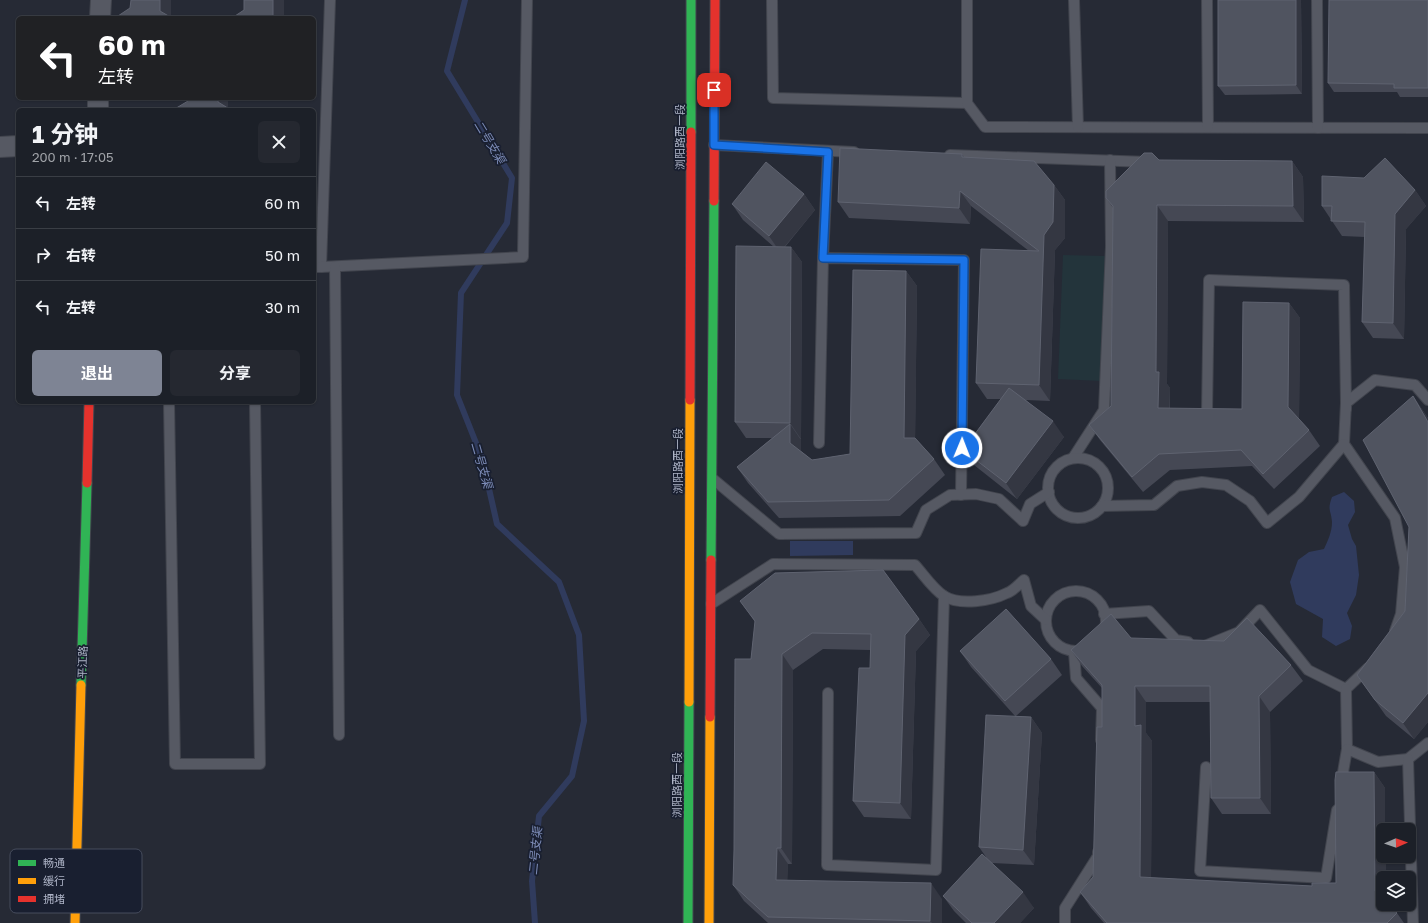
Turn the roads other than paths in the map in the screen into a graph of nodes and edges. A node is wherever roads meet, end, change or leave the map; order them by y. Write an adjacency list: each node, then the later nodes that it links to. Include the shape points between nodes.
1 (101, 0): 11 (street)
2 (330, 0): 26 (lane)
3 (527, 0): 27 (lane, via 523,257)
4 (691, 0): 60 (street, 浏阳路西一段)
5 (714, 0): 17 (street)
6 (772, 0): 12 (lane, via 773,98)
7 (966, 0): 12 (lane)
8 (1074, 0): 13 (lane)
9 (1207, 0): 14 (lane)
10 (1318, 0): 15 (lane)
11 (100, 16)
12 (967, 103): 13 (lane, via 985,127)
13 (1078, 127): 14 (lane)
14 (1208, 127): 15 (lane)
15 (1318, 128): 16 (lane)
16 (1428, 128)
17 (714, 145): 20 (lane); 37 (street)
18 (16, 146): 19 (street)
19 (0, 147)
20 (828, 152): 21 (lane); 25 (lane)
21 (867, 153)
22 (937, 155): 23 (lane)
23 (1110, 160): 24 (lane); 36 (lane, via 1111,248 1104,410)
24 (1157, 162)
25 (823, 258): 34 (lane); 39 (lane, via 964,260)
26 (318, 267): 27 (lane)
27 (335, 267): 50 (lane)
28 (1428, 400): 32 (lane, via 1414,385 1375,380)
29 (89, 404): 57 (street, 平江路)
30 (169, 404): 31 (lane, via 176,764 260,764)
31 (255, 404)
32 (1346, 404): 33 (lane, via 1344,285 1210,280); 35 (lane)
33 (1207, 412)
34 (819, 443)
35 (1344, 444): 40 (lane, via 1298,497 1267,523 1250,501 1226,485 1202,482 1177,486 1154,505); 45 (lane, via 1395,518 1405,567 1401,614)
36 (1073, 458): 38 (lane, via 1056,468 1050,477); 40 (lane, via 1083,458 1101,468 1108,486 1107,497)
37 (712, 478): 39 (lane, via 779,534 916,534 926,510 950,495); 42 (street)
38 (1049, 492): 39 (lane, via 1030,504 1023,521 1000,499 976,494); 40 (lane, via 1053,504 1068,516 1086,517)
39 (961, 495)
40 (1102, 506)
41 (944, 596): 42 (lane, via 915,565 773,564); 44 (lane, via 956,601 984,601 1008,593 1024,580 1031,606); 49 (lane, via 936,870 827,865)
42 (711, 604): 61 (street)
43 (1104, 614): 44 (lane, via 1104,610 1090,595 1070,592 1053,602); 46 (lane, via 1106,620 1100,639 1084,650); 48 (lane, via 1149,611 1176,640 1208,645 1239,632 1260,610 1308,670)
44 (1046, 620): 46 (lane, via 1049,634 1057,645)
45 (1391, 643)
46 (1074, 652): 52 (lane, via 1076,678 1102,708)
47 (1376, 661): 48 (lane)
48 (1346, 689): 53 (lane)
49 (828, 693)
50 (340, 735)
51 (1428, 743): 54 (lane)
52 (1101, 747)
53 (1347, 749): 54 (lane, via 1378,762); 55 (lane, via 1326,878 1200,871)
54 (1408, 759): 63 (lane)
55 (1206, 767)
56 (1099, 841): 62 (lane, via 1098,856 1065,908)
57 (77, 849)
58 (75, 913): 59 (street, 平江路)
59 (75, 923)
60 (688, 923)
61 (710, 923)
62 (1065, 923)
63 (1413, 923)

